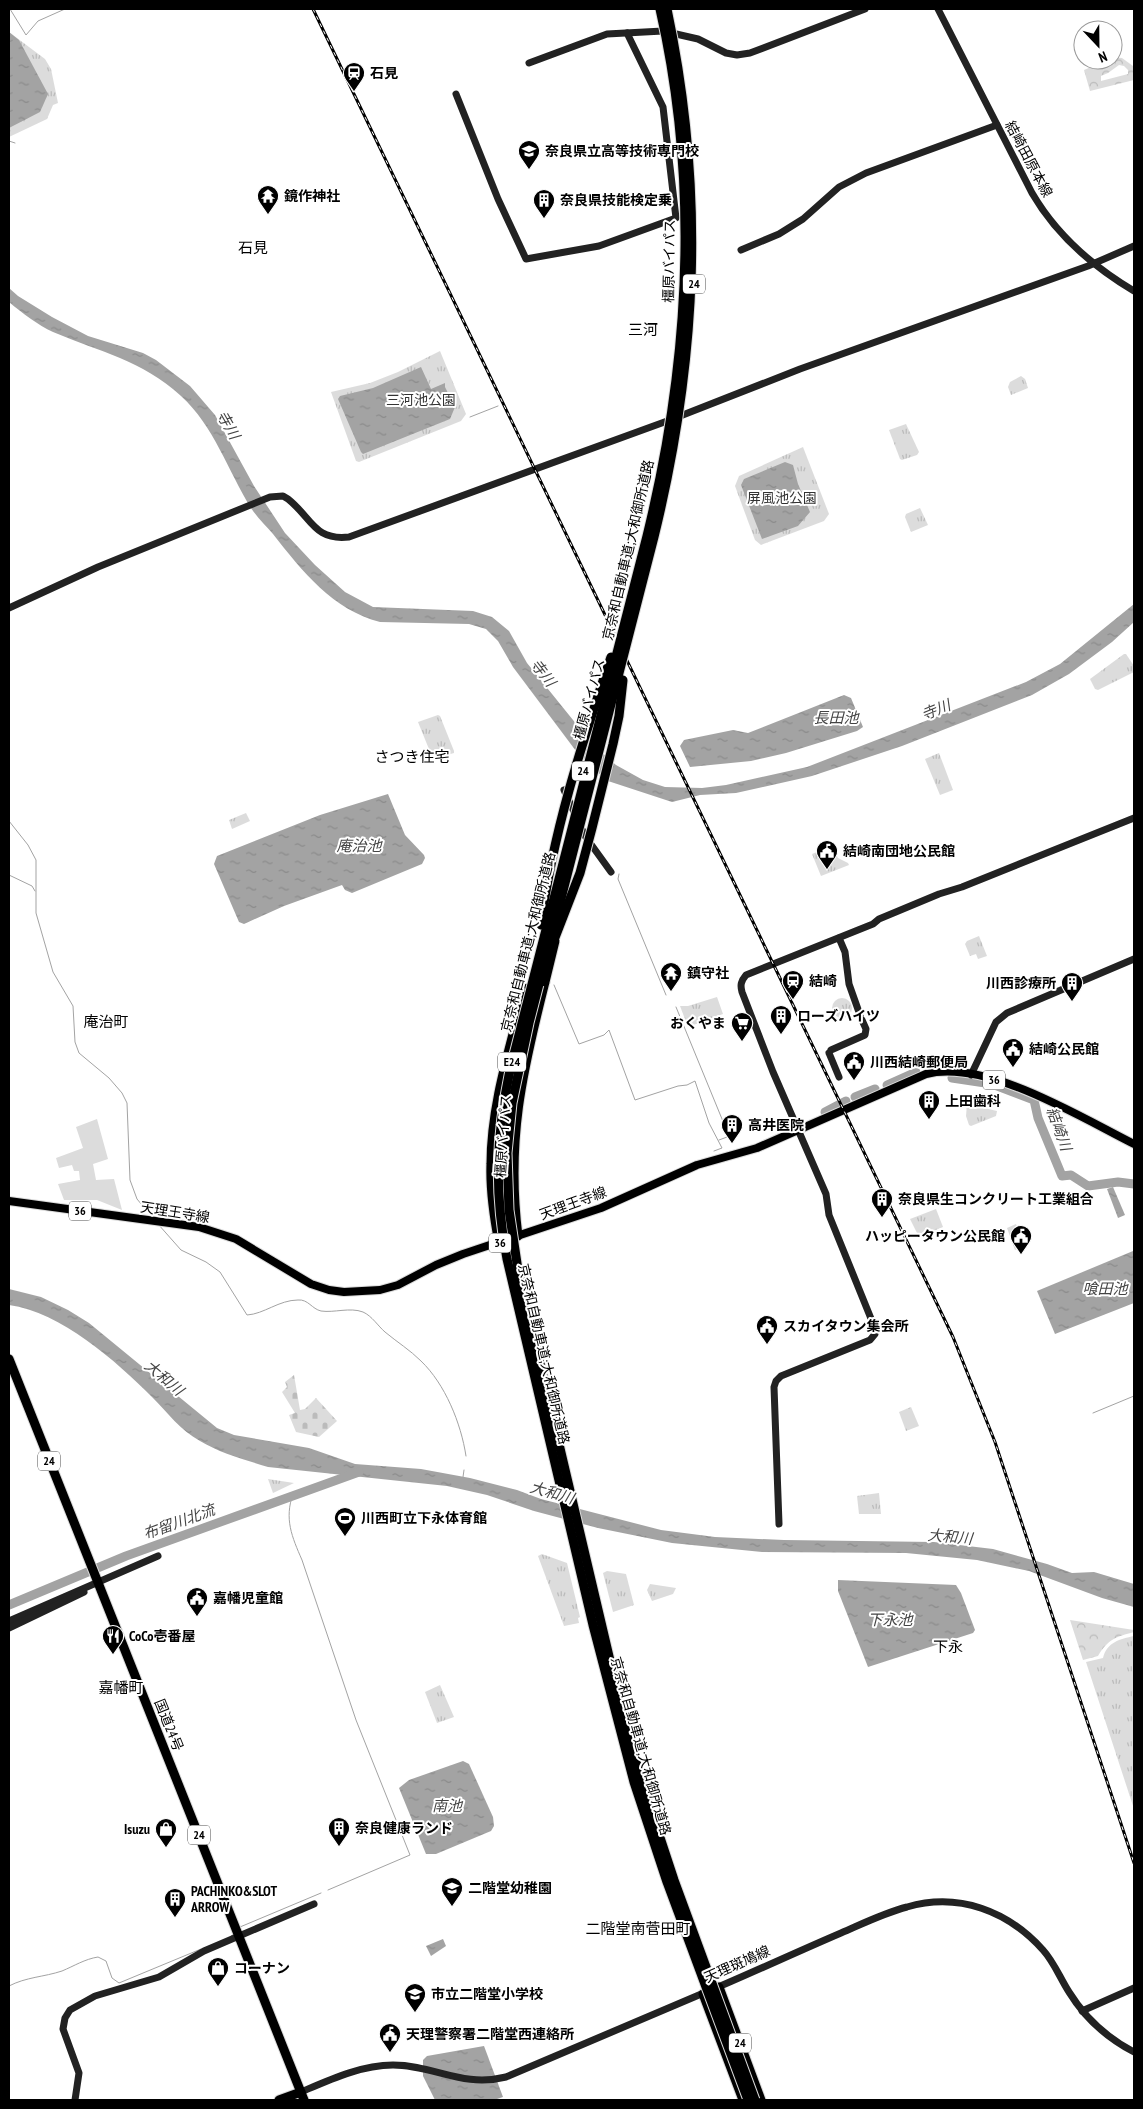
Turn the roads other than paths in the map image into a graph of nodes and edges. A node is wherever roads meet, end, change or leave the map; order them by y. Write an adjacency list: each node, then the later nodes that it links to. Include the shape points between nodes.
1 (659, 9): 5 (highway, 橿原バイパス / 24); 24 (highway, 京奈和自動車道;大和御所道路 / E24, bridge, via 670,62 682,153 686,269 681,351 673,415 656,502)
2 (668, 9): 7 (highway, 橿原バイパス / 24); 24 (highway, 京奈和自動車道;大和御所道路 / E24, bridge, via 684,105 693,216 691,304 679,415 665,495)
3 (865, 9): 7 (street, via 738,55)
4 (938, 9): 10 (street, 結崎田原本線)
5 (663, 31): 6 (street); 7 (street); 16 (highway, 橿原バイパス / 24, via 675,106 684,216 682,312)
6 (628, 32): 8 (street, via 607,34); 9 (street, via 664,107 676,218 612,242 526,259)
7 (673, 33): 15 (highway, 橿原バイパス / 24, via 691,154 694,216 690,352)
8 (529, 63)
9 (456, 94)
10 (997, 125): 12 (street, via 866,173 839,187 803,219 779,234); 13 (street, 結崎田原本線, via 1039,206 1072,246)
11 (1134, 246): 13 (street)
12 (741, 250)
13 (1092, 264): 14 (street, 結崎田原本線); 15 (street)
14 (1134, 291)
15 (680, 416): 16 (street); 19 (highway, 橿原バイパス / 24, bridge, via 666,495)
16 (670, 420): 17 (street, via 349,537 336,539 323,535 288,499 283,496 268,498 98,567); 18 (highway, 橿原バイパス / 24, bridge, via 657,492)
17 (9, 608)
18 (624, 619): 24 (highway, bridge, via 585,733 569,793 544,904); 32 (highway, 橿原バイパス / 24, bridge, via 503,1077 492,1135 491,1182)
19 (625, 660): 24 (highway, bridge, via 619,716 580,873 554,942); 31 (highway, 橿原バイパス / 24, bridge, via 523,1076 514,1135 513,1180)
20 (564, 790): 22 (street, via 585,836)
21 (1134, 818): 23 (street, via 939,894)
22 (611, 872)
23 (839, 938): 27 (street, via 845,952 849,984 866,1029 865,1035 830,1051); 28 (street, via 746,976 740,986)
24 (541, 957): 50 (highway, 京奈和自動車道;大和御所道路 / E24, bridge, via 510,1070 500,1128 497,1172 503,1240 593,1625 634,1782 666,1882); 51 (highway, 京奈和自動車道;大和御所道路 / E24, bridge, via 508,1128 507,1172 512,1236 600,1624 641,1780)
25 (1134, 958): 26 (street, via 1007,1013 996,1022)
26 (971, 1075): 28 (main road, 天理王寺線 / 36, via 946,1071 926,1074); 29 (main road, 天理王寺線 / 36, via 1031,1093)
27 (839, 1077)
28 (798, 1129): 31 (main road, 天理王寺線 / 36, via 757,1148 697,1165 602,1208); 34 (street, via 826,1194 829,1215 875,1334 870,1340 790,1372 776,1381)
29 (1134, 1144)
30 (9, 1202): 32 (main road, 天理王寺線 / 36, via 198,1227 236,1239 298,1278 344,1292 380,1290 398,1285 446,1261)
31 (518, 1236): 32 (main road, 天理王寺線 / 36)
32 (499, 1243)
33 (9, 1359): 36 (highway, 国道24号 / 24)
34 (779, 1524)
35 (158, 1556): 36 (street)
36 (97, 1580): 37 (street); 38 (street, via 92,1589); 40 (highway, 国道24号 / 24)
37 (9, 1621)
38 (9, 1628)
39 (314, 1904): 40 (street)
40 (239, 1936): 46 (highway, 国道24号 / 24); 47 (street, via 204,1951 159,1977 95,1996 70,2010 64,2018 63,2029 79,2074)
41 (718, 1987): 43 (street, 天理斑鳩線); 44 (street, 天理斑鳩線, via 890,1913 940,1901 977,1906 1018,1926 1046,1953); 52 (highway, 24)
42 (1134, 1988): 44 (street)
43 (703, 1994): 46 (street, 天理斑鳩線, via 510,2076 479,2081 394,2065 374,2066); 49 (highway, 24)
44 (1082, 2010): 45 (street, 天理斑鳩線, via 1104,2034)
45 (1134, 2052)
46 (302, 2096): 48 (highway)
47 (75, 2100)
48 (279, 2100)
49 (743, 2100)
50 (748, 2100)
51 (755, 2100)
52 (761, 2100)

